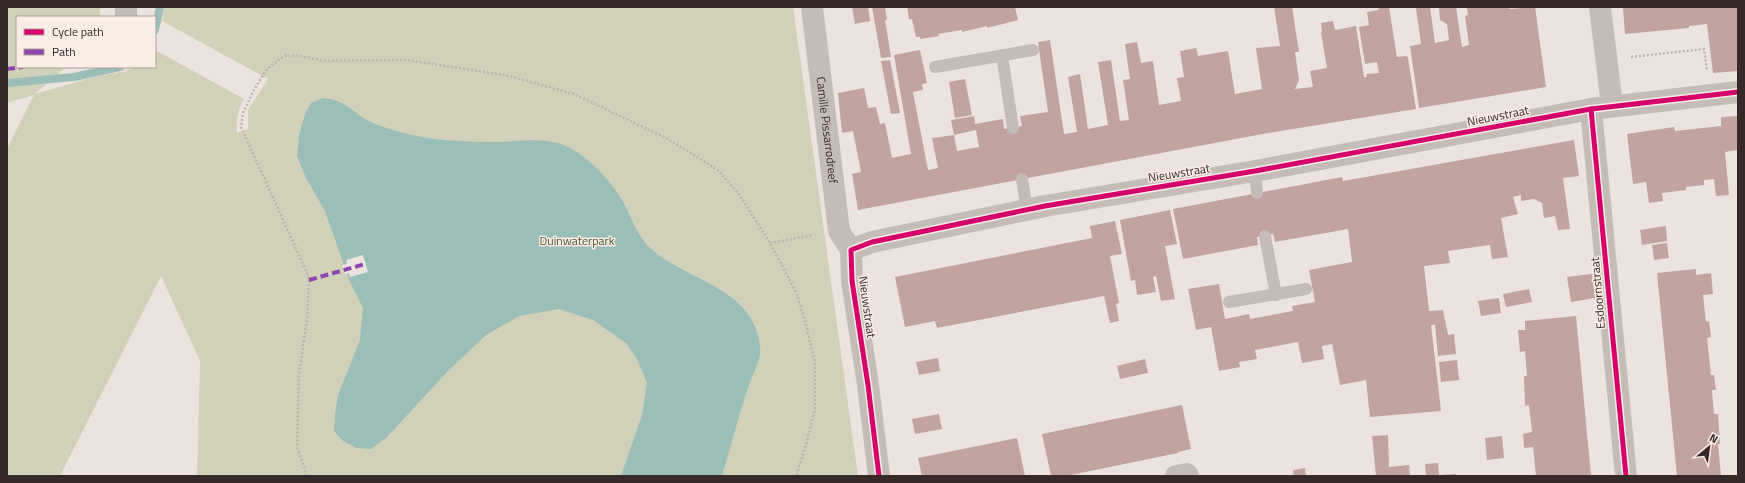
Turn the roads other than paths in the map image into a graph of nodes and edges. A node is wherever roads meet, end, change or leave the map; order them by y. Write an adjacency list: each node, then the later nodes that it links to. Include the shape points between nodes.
1 (812, 7): 15 (street, Camille Pissarrodreef, via 839,230)
2 (1600, 7): 7 (street)
3 (1033, 50): 4 (lane)
4 (1002, 55): 5 (lane); 9 (lane)
5 (935, 67)
6 (1738, 92): 7 (street, Nieuwstraat)
7 (1612, 106): 8 (street, Nieuwstraat)
8 (1591, 109): 10 (street, Nieuwstraat); 22 (street, Esdoornstraat)
9 (1013, 128)
10 (1255, 171): 12 (lane); 13 (street, Nieuwstraat)
11 (1022, 179): 13 (lane)
12 (1257, 193)
13 (1027, 210): 15 (street, Nieuwstraat, via 872,242)
14 (1265, 236): 17 (lane)
15 (851, 250): 19 (street, Nieuwstraat, via 852,281)
16 (1306, 289): 17 (lane)
17 (1276, 295): 18 (lane)
18 (1229, 302)
19 (879, 476)
20 (1176, 476): 21 (street)
21 (1188, 476)
22 (1626, 476)

